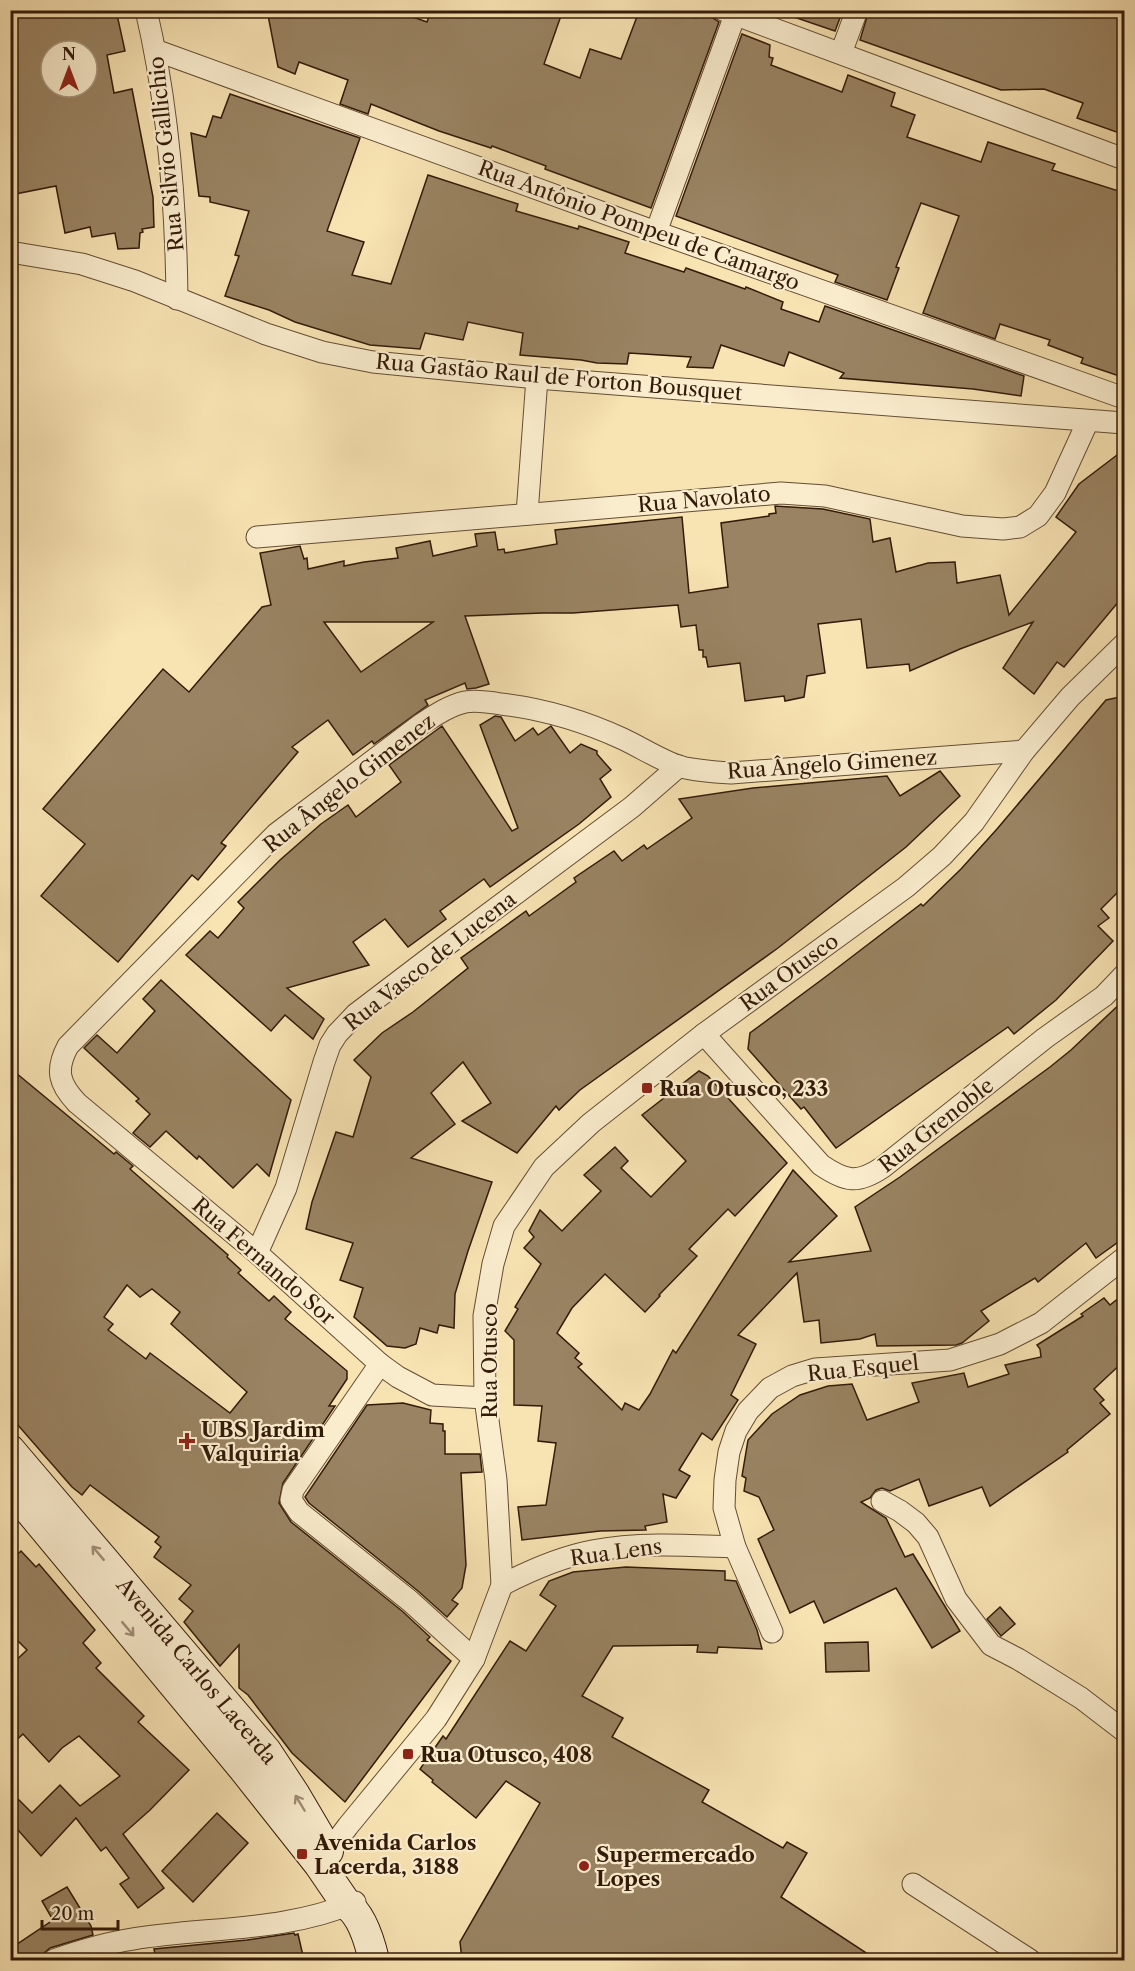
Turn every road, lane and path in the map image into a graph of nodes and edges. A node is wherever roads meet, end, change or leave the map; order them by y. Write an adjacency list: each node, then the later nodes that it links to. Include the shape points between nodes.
1 (146, 10): 4 (street, Rua Silvio Gallichio)
2 (857, 10): 5 (street)
3 (729, 13): 5 (street); 7 (street)
4 (155, 50): 7 (street, Rua Antônio Pompeu de Camargo); 9 (street, Rua Silvio Gallichio, via 171,184)
5 (841, 53): 6 (street)
6 (1125, 159)
7 (656, 232): 11 (street, Rua Antônio Pompeu de Camargo)
8 (10, 252): 9 (street, Rua Gastão Raul de Forton Bousquet, via 82,264)
9 (177, 299): 10 (street, Rua Gastão Raul de Forton Bousquet, via 322,352 373,362)
10 (537, 378): 12 (street, Rua Gastão Raul de Forton Bousquet); 14 (street)
11 (1125, 398)
12 (1088, 421): 13 (street, Rua Gastão Raul de Forton Bousquet); 14 (street, Rua Navolato, via 1055,493 1038,516 1020,527 962,526 802,493)
13 (1125, 423)
14 (527, 514): 15 (street, Rua Navolato)
15 (256, 537)
16 (1125, 644): 17 (street, Rua Otusco, via 1070,697)
17 (1024, 752): 18 (street, Rua Ângelo Gimenez, via 731,772); 20 (street, Rua Otusco, via 974,822 942,856 906,887)
18 (679, 766): 21 (street, Rua Ângelo Gimenez, via 567,717 484,701 442,710 276,834 68,1046 60,1067); 22 (street, Rua Vasco de Lucena, via 632,807 356,1014 336,1034 286,1188)
19 (1125, 975): 20 (street, Rua Grenoble, via 1104,996 1045,1038 884,1167 858,1179 845,1179 821,1165)
20 (704, 1034): 25 (street, Rua Otusco, via 591,1123 544,1167 504,1226 484,1316)
21 (62, 1085): 22 (street, Rua Fernando Sor, via 77,1102)
22 (257, 1252): 24 (street, Rua Fernando Sor)
23 (1125, 1258): 29 (street, Rua Esquel, via 1041,1323 1000,1344 950,1360 815,1369 770,1388 748,1411 729,1452 724,1508)
24 (380, 1364): 25 (street, Rua Fernando Sor, via 432,1395); 32 (street, via 293,1490 291,1500 299,1512)
25 (485, 1398): 30 (street, Rua Otusco, via 496,1480)
26 (10, 1450): 34 (main road, Avenida Carlos Lacerda, one-way to 26, via 295,1795 266,1751)
27 (10, 1488): 34 (main road, Avenida Carlos Lacerda, one-way to 34)
28 (882, 1501): 33 (street, via 916,1523 928,1537 956,1599 991,1645 1081,1698)
29 (735, 1547): 30 (street, Rua Lens, via 666,1544 593,1551 558,1560); 31 (street, Rua Esquel)
30 (502, 1585): 32 (street, Rua Otusco)
31 (772, 1632)
32 (474, 1659): 34 (street, Rua Otusco, via 435,1719)
33 (1125, 1731)
34 (323, 1858): 36 (main road, Avenida Carlos Lacerda)
35 (913, 1884): 39 (street)
36 (352, 1905): 37 (street, via 280,1922 135,1939); 38 (main road, Avenida Carlos Lacerda)
37 (54, 1960)
38 (374, 1960)
39 (1030, 1960)

